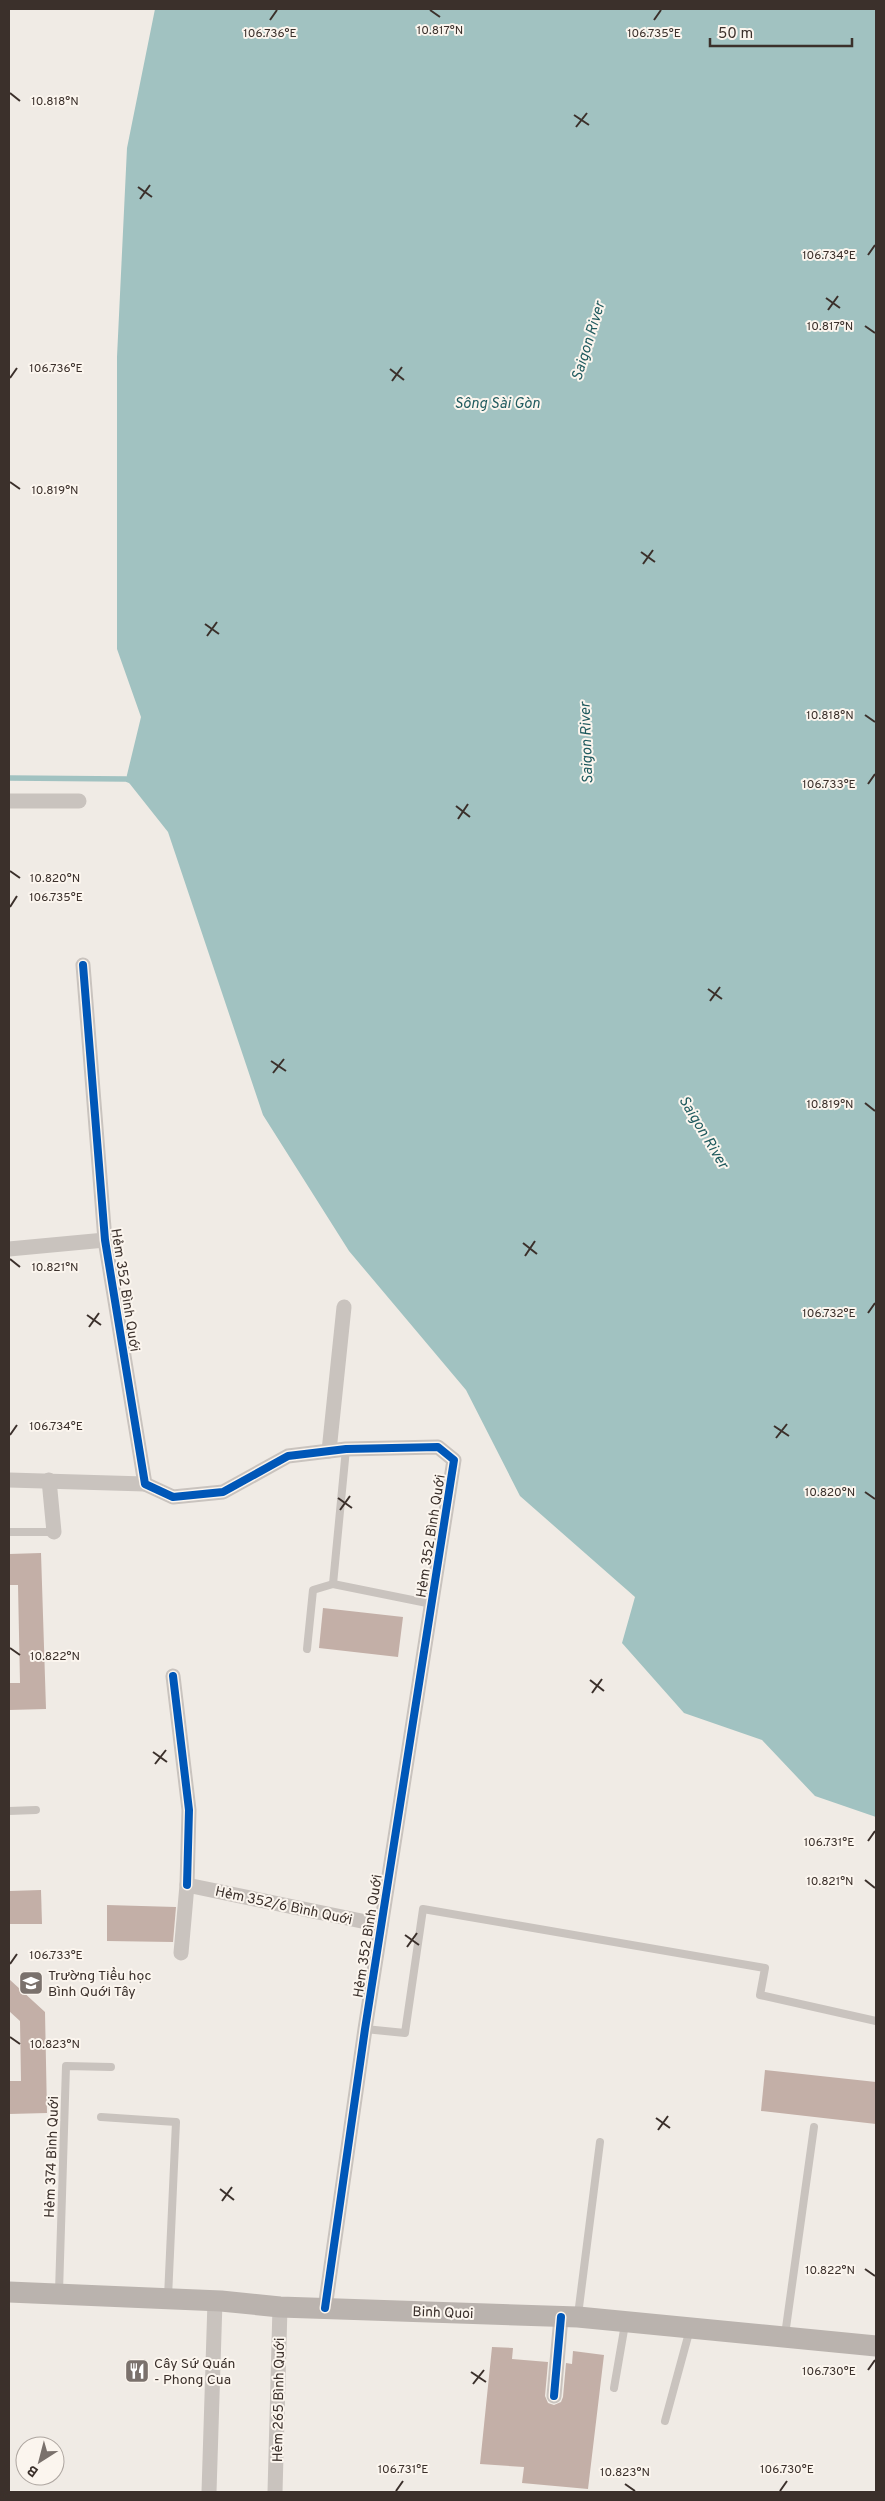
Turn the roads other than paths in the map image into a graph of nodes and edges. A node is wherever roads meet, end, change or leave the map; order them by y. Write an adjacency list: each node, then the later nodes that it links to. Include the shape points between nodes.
1 (9, 801): 2 (street)
2 (78, 801)
3 (83, 965): 4 (street, Hẻm 352 Bình Quới)
4 (105, 1240): 5 (street); 11 (street, Hẻm 352 Bình Quới)
5 (9, 1249)
6 (344, 1307): 8 (street)
7 (346, 1448): 8 (street, Hẻm 352 Bình Quới); 14 (lane); 15 (street, Hẻm 352 Bình Quới, via 438,1447 454,1460)
8 (329, 1451): 11 (street, Hẻm 352 Bình Quới, via 288,1456 223,1492 173,1497)
9 (9, 1480): 10 (street, Hẻm 352 Bình Quới)
10 (49, 1480): 11 (street, Hẻm 352 Bình Quới); 13 (street)
11 (145, 1484)
12 (9, 1532): 13 (lane)
13 (54, 1532)
14 (332, 1584): 15 (lane); 16 (lane, via 313,1590)
15 (432, 1604): 21 (street, Hẻm 352 Bình Quới)
16 (307, 1649)
17 (173, 1676): 20 (street, via 189,1810)
18 (9, 1810): 19 (lane)
19 (36, 1810)
20 (187, 1885): 21 (street, Hẻm 352/6 Bình Quới); 22 (street)
21 (381, 1925): 24 (street, Hẻm 352 Bình Quới)
22 (181, 1953)
23 (876, 2021): 24 (lane, via 760,1995 765,1968 424,1909 405,2034)
24 (365, 2030): 34 (street, Hẻm 352 Bình Quới)
25 (111, 2067): 30 (lane, Hẻm 374 Bình Quới, via 66,2066)
26 (101, 2116): 31 (lane, via 176,2122)
27 (814, 2127): 38 (lane)
28 (600, 2142): 35 (lane)
29 (9, 2292): 30 (main road, Binh Quoi)
30 (59, 2294): 31 (main road, Binh Quoi)
31 (168, 2299): 32 (main road, Binh Quoi)
32 (215, 2301): 33 (main road, Binh Quoi); 43 (street)
33 (280, 2307): 34 (main road, Binh Quoi); 44 (street, Hẻm 265 Bình Quới)
34 (325, 2308): 35 (main road, Binh Quoi)
35 (570, 2317): 36 (main road, Binh Quoi); 41 (street)
36 (625, 2322): 37 (main road, Binh Quoi); 40 (lane)
37 (690, 2329): 38 (main road, Binh Quoi); 42 (lane)
38 (784, 2336): 39 (main road, Binh Quoi)
39 (876, 2346)
40 (614, 2388)
41 (554, 2396)
42 (665, 2421)
43 (209, 2492)
44 (276, 2492)

